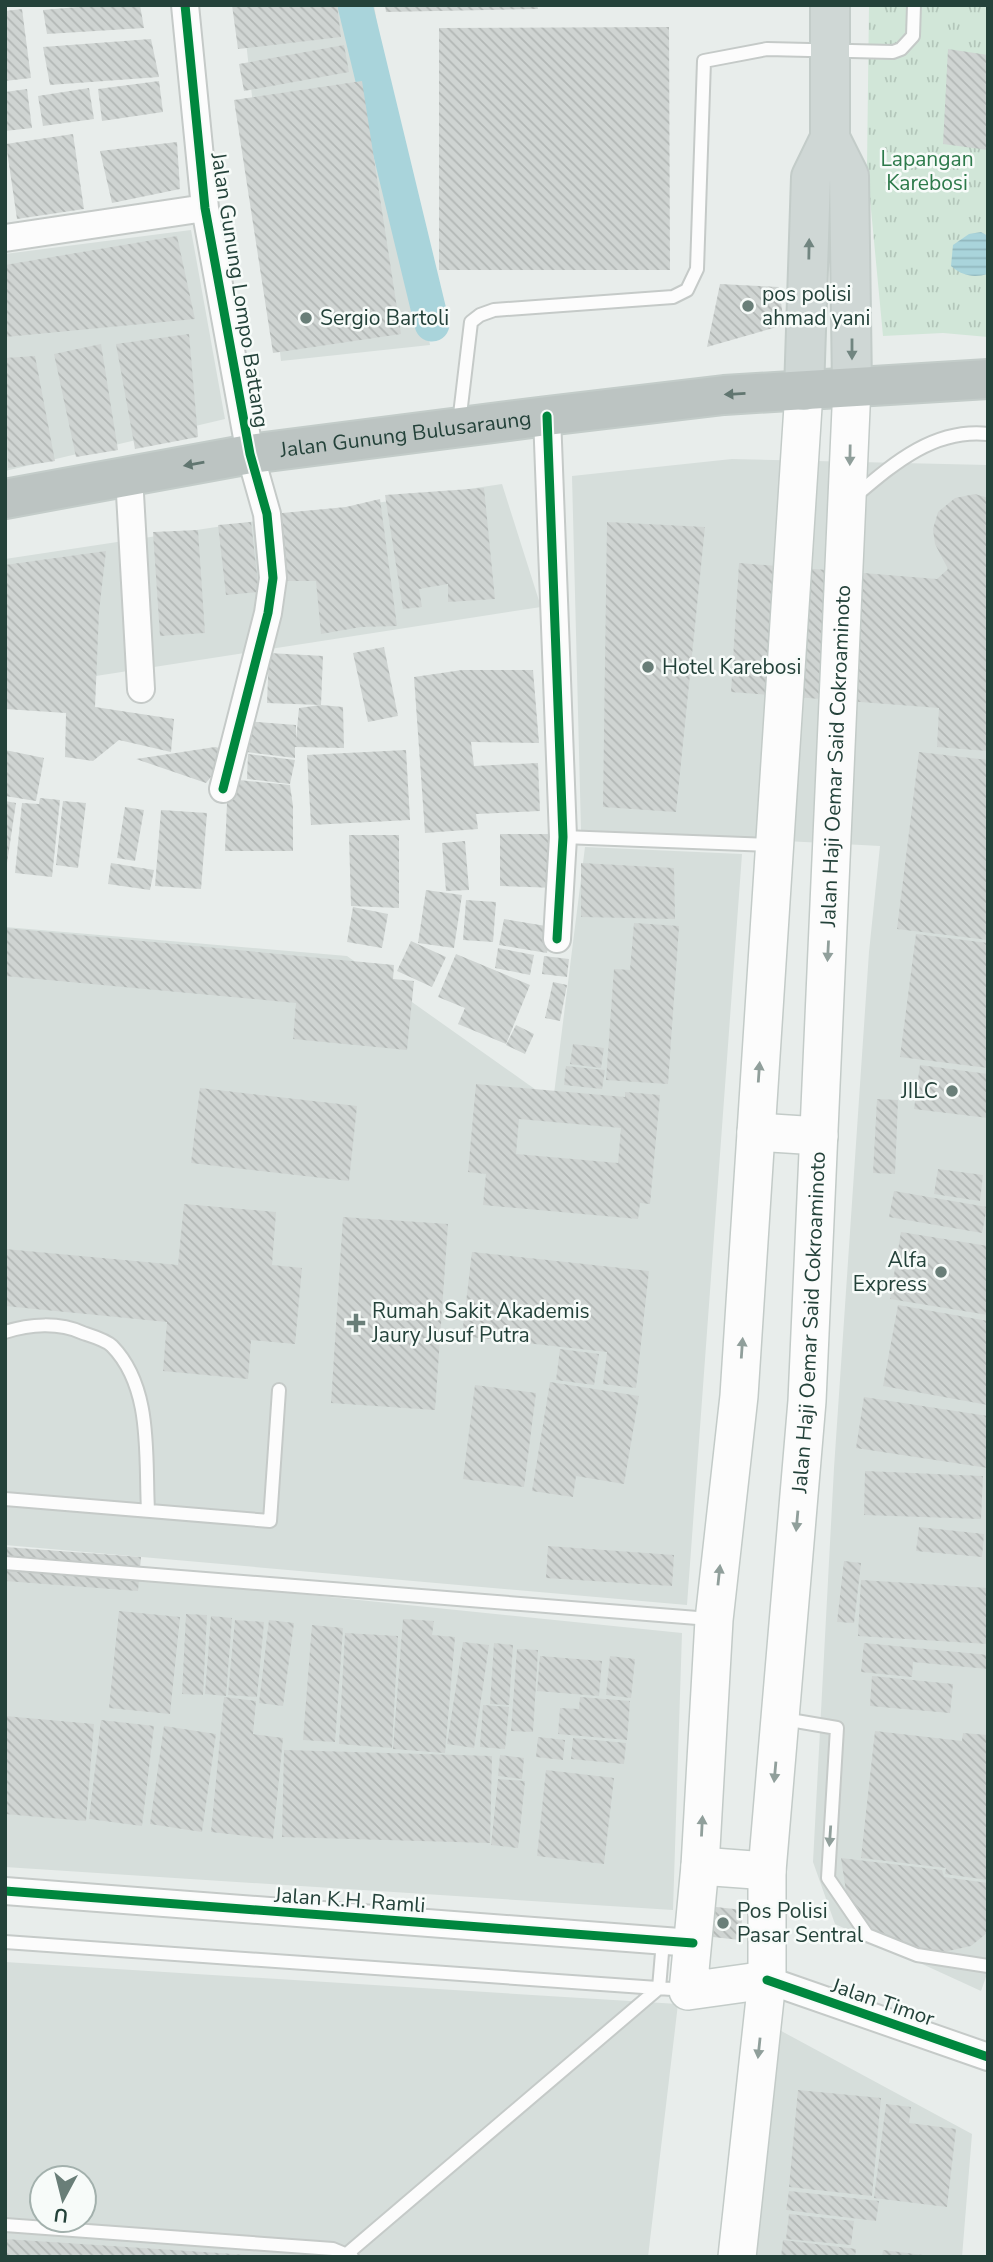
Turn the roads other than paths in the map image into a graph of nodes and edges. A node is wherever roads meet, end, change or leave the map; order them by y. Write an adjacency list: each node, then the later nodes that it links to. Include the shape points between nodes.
1 (184, 5): 6 (street, Jalan Gunung Lompo Battang)
2 (830, 5): 4 (main road)
3 (914, 5): 4 (lane, via 913,36 901,49)
4 (830, 50): 5 (main road); 12 (lane, via 767,48 704,61 697,269 687,290 673,297 494,310 480,315 471,322)
5 (830, 138): 9 (main road, one-way to 9, via 849,176); 10 (main road, one-way to 5, via 811,177)
6 (205, 208): 7 (street); 14 (street, Jalan Gunung Lompo Battang)
7 (5, 238)
8 (988, 379): 9 (highway, Jalan Gunung Bulusaraung)
9 (852, 386): 10 (highway, Jalan Gunung Bulusaraung); 17 (main road, Jalan Haji Oemar Said Cokroaminoto, one-way to 17)
10 (804, 391): 11 (highway, Jalan Gunung Bulusaraung, one-way to 11, via 724,395); 21 (main road)
11 (547, 416): 12 (highway, Jalan Gunung Bulusaraung); 20 (street)
12 (458, 427): 14 (highway, Jalan Gunung Bulusaraung)
13 (988, 434): 17 (lane, via 928,443 901,458)
14 (250, 454): 15 (highway, Jalan Gunung Bulusaraung, one-way to 15); 19 (street, Jalan Gunung Lompo Battang, via 267,514 273,578)
15 (129, 476): 16 (highway, Jalan Gunung Bulusaraung); 18 (street)
16 (5, 499)
17 (849, 502): 24 (main road, Jalan Haji Oemar Said Cokroaminoto, one-way to 24)
18 (141, 689)
19 (223, 789)
20 (562, 837): 21 (lane); 22 (street)
21 (774, 845): 23 (main road, one-way to 21)
22 (557, 939)
23 (755, 1132): 24 (main road); 30 (main road, one-way to 23, via 739,1396)
24 (819, 1136): 31 (main road, Jalan Haji Oemar Said Cokroaminoto, one-way to 31, via 807,1401)
25 (5, 1332): 28 (lane, via 24,1326 70,1327 111,1345 131,1372 145,1424)
26 (279, 1390): 28 (lane, via 270,1521)
27 (5, 1499): 28 (lane)
28 (148, 1510)
29 (5, 1563): 30 (lane)
30 (714, 1620): 32 (main road, one-way to 30)
31 (780, 1719): 33 (main road, Jalan Haji Oemar Said Cokroaminoto, one-way to 33); 37 (lane, one-way to 37, via 837,1728 828,1878 867,1935 917,1955)
32 (700, 1866): 33 (main road); 36 (main road)
33 (767, 1871): 38 (main road, Jalan Haji Oemar Said Cokroaminoto)
34 (5, 1891): 36 (street, Jalan K.H. Ramli)
35 (5, 1942): 39 (lane)
36 (678, 1942): 39 (main road)
37 (988, 1966)
38 (767, 1980): 39 (main road); 40 (street, Jalan Timor); 43 (main road, Jalan Haji Oemar Said Cokroaminoto, one-way to 43)
39 (674, 1989): 42 (lane)
40 (988, 2057)
41 (5, 2225): 42 (lane, via 333,2249)
42 (350, 2255)
43 (737, 2257)

